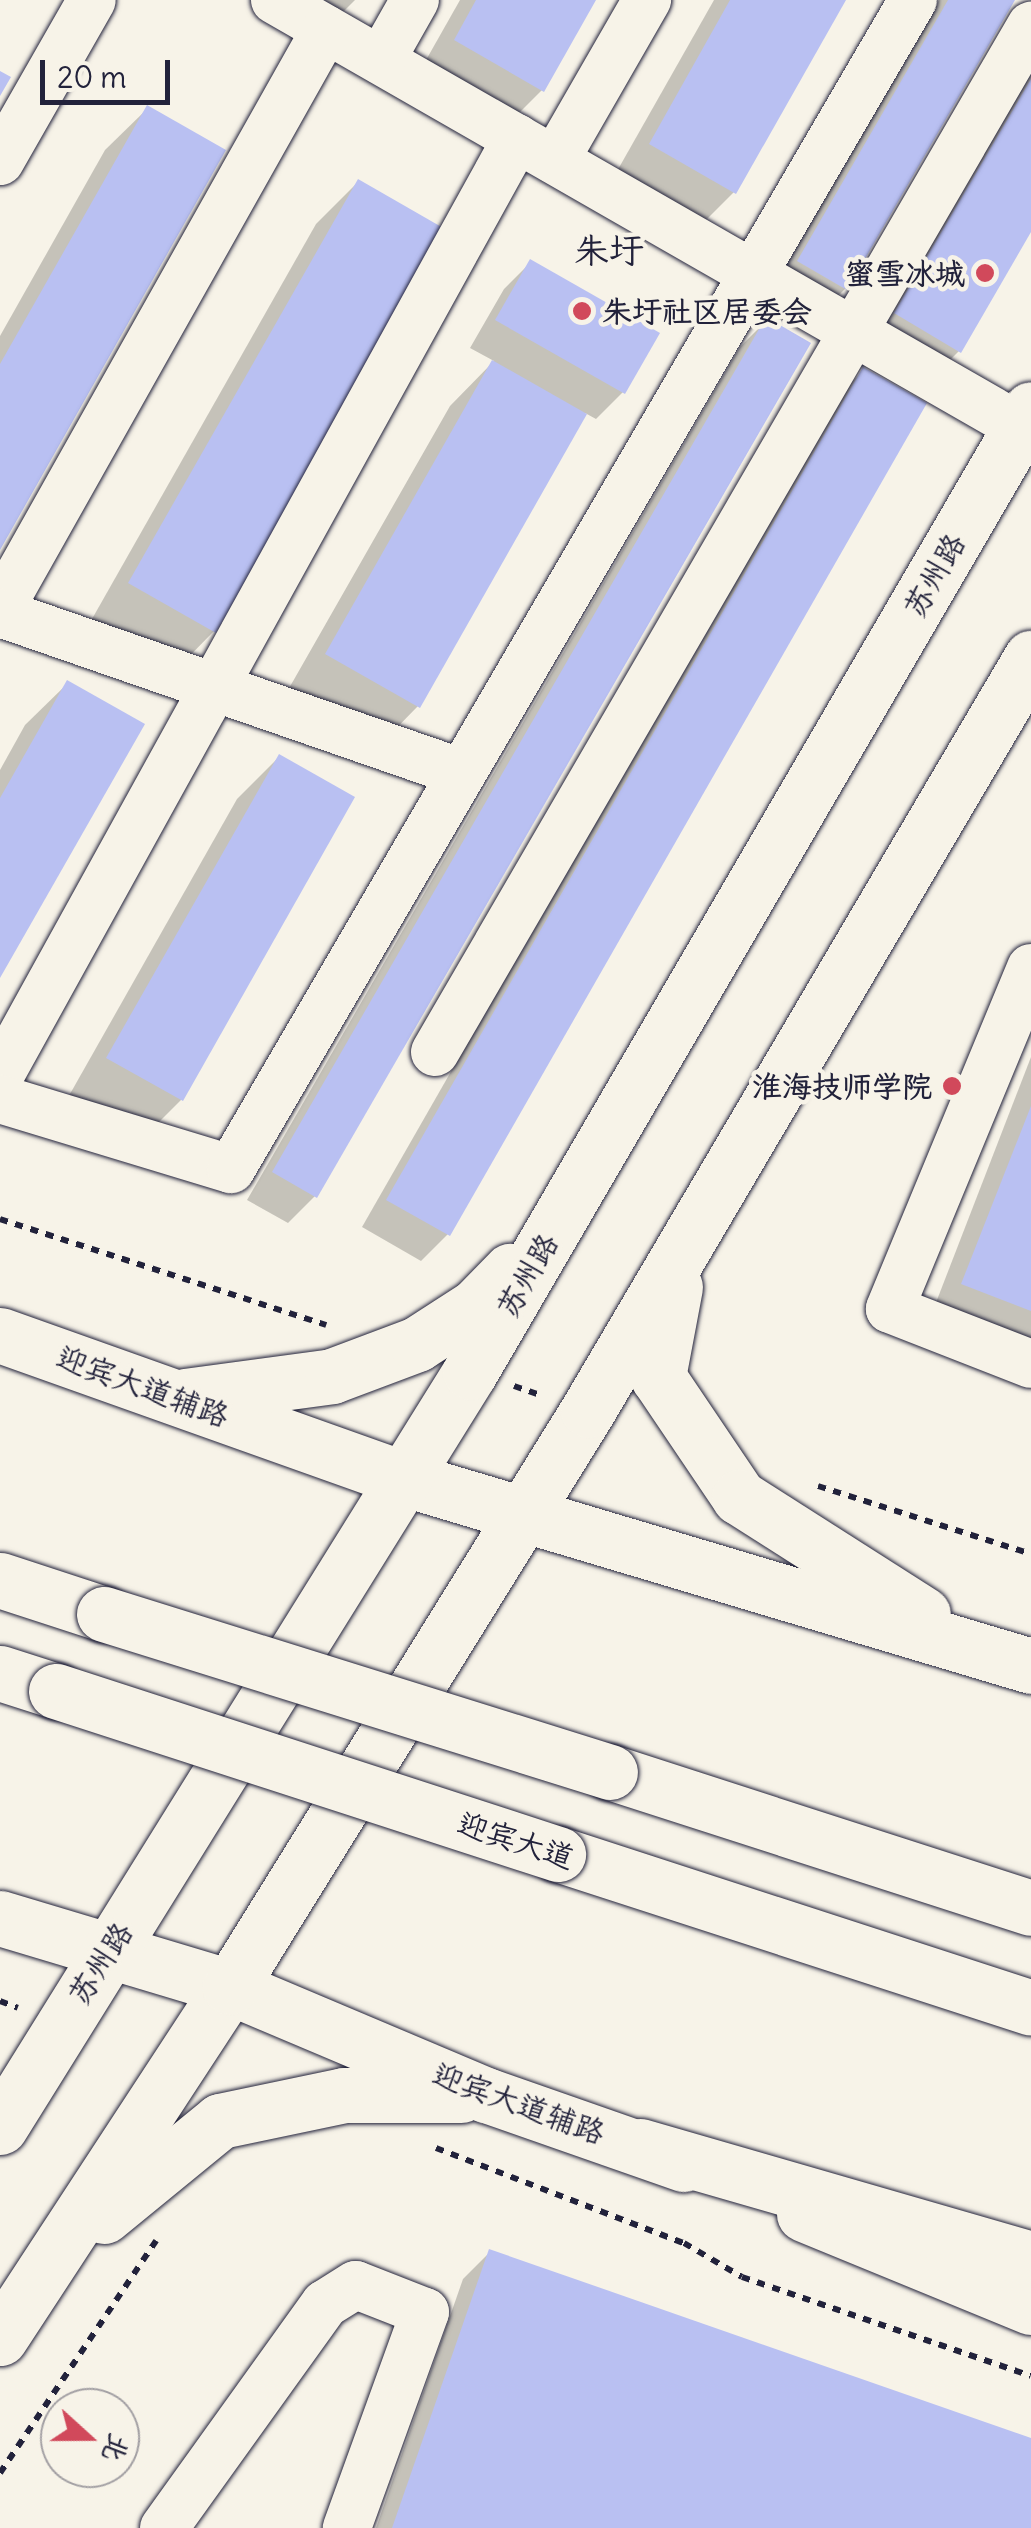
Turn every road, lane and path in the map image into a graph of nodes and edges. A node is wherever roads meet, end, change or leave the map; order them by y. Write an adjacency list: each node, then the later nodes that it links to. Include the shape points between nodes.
1 (92, 0): 10 (street)
2 (275, 0): 7 (street)
3 (415, 0): 8 (street)
4 (648, 0): 9 (street)
5 (913, 0): 11 (street)
6 (1031, 26): 12 (street)
7 (326, 29): 8 (street); 14 (street)
8 (381, 60): 9 (street)
9 (536, 149): 11 (street); 16 (street)
10 (0, 161)
11 (752, 273): 12 (street); 17 (street)
12 (854, 332): 13 (street); 19 (street)
13 (1026, 418): 22 (main road, 苏州路)
14 (0, 611): 16 (street)
15 (1031, 658): 23 (main road)
16 (212, 691): 17 (street); 20 (street)
17 (462, 773): 21 (street, via 231,1169)
18 (1031, 968): 25 (street, via 890,1309)
19 (435, 1052)
20 (0, 1075)
21 (0, 1098)
22 (558, 1222): 26 (main road, via 476,1306 417,1344 332,1376); 27 (main road, 苏州路)
23 (683, 1248): 28 (main road); 30 (main road, via 658,1376 720,1472 775,1525)
24 (0, 1336): 26 (main road, 迎宾大道辅路)
25 (1031, 1364)
26 (174, 1398): 27 (main road, 迎宾大道辅路)
27 (404, 1479): 28 (main road, 迎宾大道辅路); 34 (main road, 苏州路)
28 (522, 1516): 30 (main road, 迎宾大道辅路); 35 (main road)
29 (0, 1580): 32 (main road, bridge)
30 (1010, 1660)
31 (0, 1673): 37 (main road, 迎宾大道, bridge)
32 (1031, 1908)
33 (0, 1918): 34 (main road, 迎宾大道辅路)
34 (110, 1948): 35 (main road, 迎宾大道辅路); 38 (main road, 苏州路)
35 (230, 1988): 39 (main road, 迎宾大道辅路); 45 (main road)
36 (0, 2001): 38 (path)
37 (1031, 2008)
38 (59, 2027): 40 (main road, 苏州路)
39 (486, 2095): 41 (main road, 迎宾大道辅路); 45 (main road, via 344,2095 220,2122 119,2201)
40 (0, 2127)
41 (640, 2146): 44 (main road); 46 (main road, 迎宾大道辅路)
42 (433, 2147): 48 (path, via 684,2243 742,2277)
43 (164, 2230): 49 (path)
44 (1031, 2259)
45 (44, 2273): 47 (main road)
46 (1031, 2306)
47 (0, 2338)
48 (1031, 2376)
49 (0, 2473)
50 (164, 2528): 51 (street, via 326,2304 356,2286 425,2312)
51 (346, 2528)

